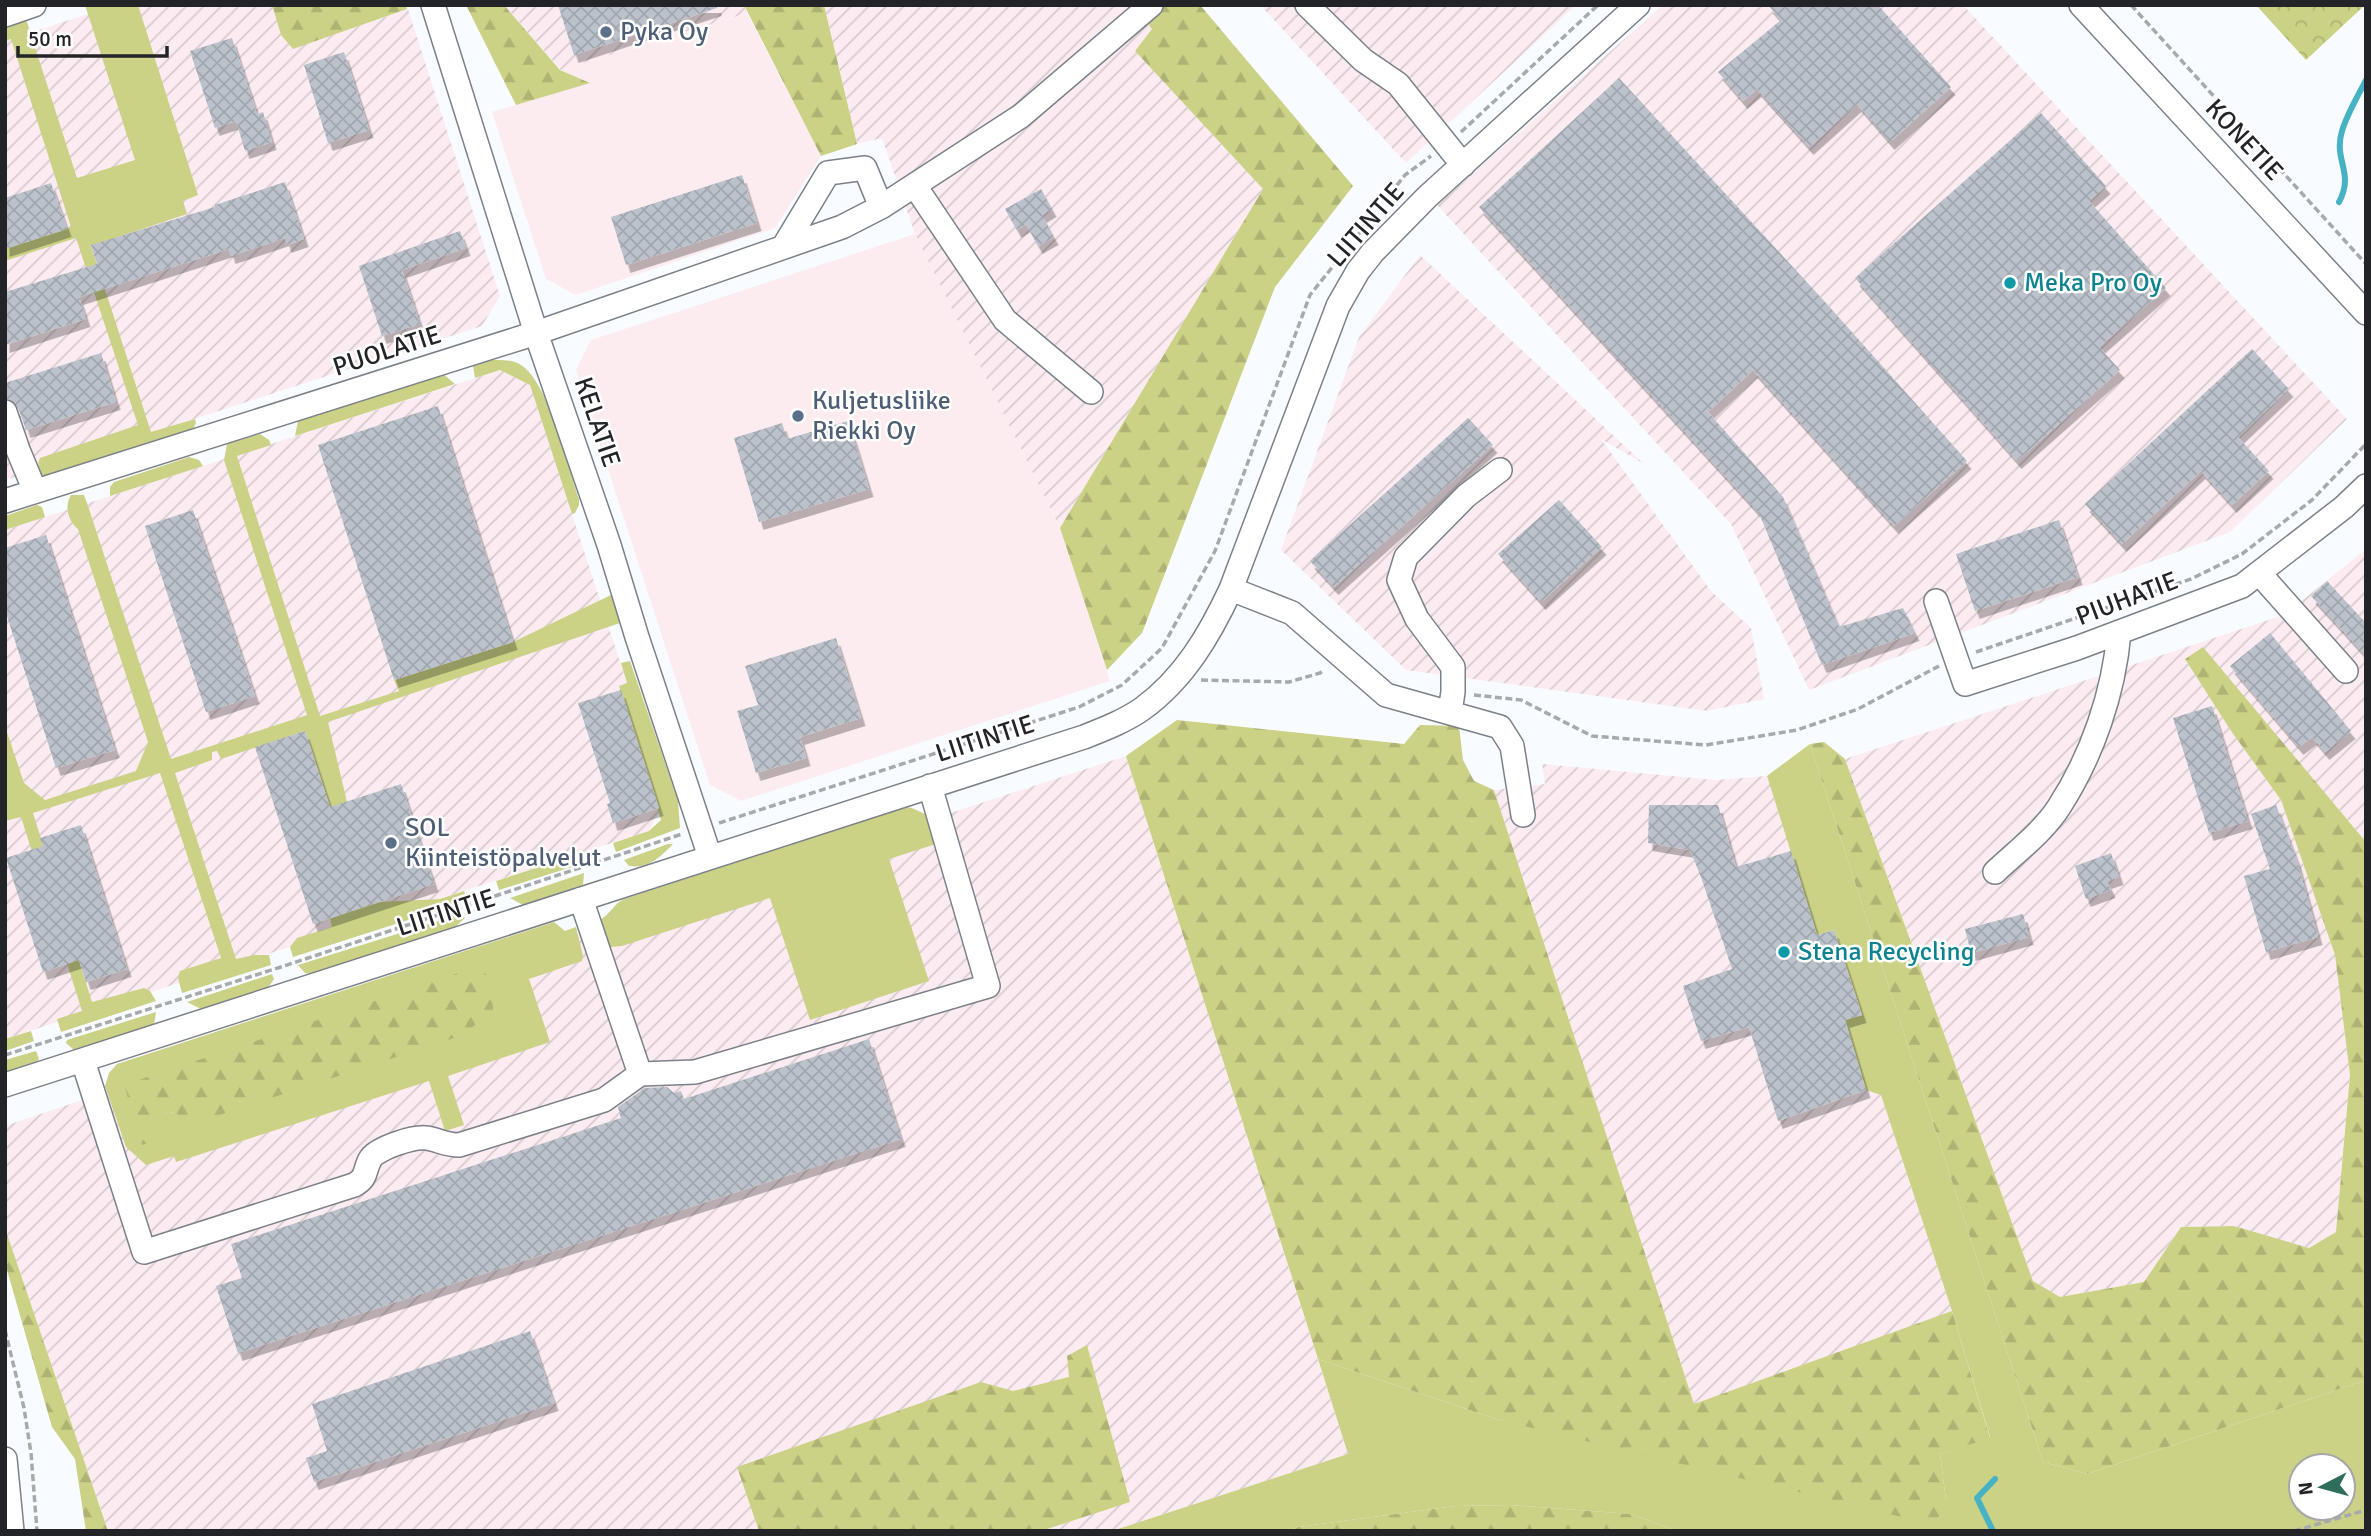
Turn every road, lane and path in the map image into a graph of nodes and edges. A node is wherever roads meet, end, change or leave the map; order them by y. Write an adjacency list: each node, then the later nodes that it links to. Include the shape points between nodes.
1 (34, 5): 9 (street)
2 (433, 5): 19 (street, KELATIE)
3 (1151, 5): 12 (street, PUOLATIE, via 1021,116)
4 (1307, 5): 10 (street, via 1363,60 1398,85)
5 (1598, 5): 10 (path)
6 (2081, 5): 18 (street, KONETIE)
7 (2131, 5): 17 (path)
8 (1635, 6): 11 (street, LIITINTIE)
9 (5, 15)
10 (1447, 144): 11 (street); 14 (path, via 1405,175)
11 (1463, 165): 28 (street, LIITINTIE, via 1358,271 1339,306)
12 (915, 186): 13 (street, PUOLATIE); 20 (street, via 1005,320)
13 (881, 207): 15 (street, PUOLATIE, via 842,227); 15 (street, via 865,167 828,173)
14 (1353, 240)
15 (783, 246): 19 (street, PUOLATIE)
16 (1345, 251): 31 (path, via 1310,295 1216,551)
17 (2366, 264)
18 (2366, 313)
19 (536, 333): 25 (street, PUOLATIE); 39 (street, KELATIE, via 610,545)
20 (1091, 392)
21 (5, 412): 25 (street)
22 (2366, 444): 33 (path, via 2312,500 2242,554 2191,579)
23 (1500, 470): 36 (street, via 1466,496 1406,557 1399,580 1417,619 1452,667)
24 (2366, 486): 27 (street, PIUHATIE)
25 (35, 491): 26 (street, PUOLATIE)
26 (5, 501)
27 (2259, 573): 30 (street, PIUHATIE, via 2242,586); 35 (street)
28 (1231, 589): 32 (street, via 1292,613); 34 (street, LIITINTIE)
29 (1936, 601): 33 (street, PIUHATIE)
30 (2119, 632): 33 (street, PIUHATIE, via 1965,684); 41 (street, via 2117,662 2093,742 2058,808)
31 (1162, 648): 34 (path); 39 (path, via 1122,685 1079,707)
32 (1339, 656): 34 (path, via 1320,673 1289,682 1199,680); 36 (street, via 1386,695)
33 (1957, 658): 36 (path, via 1858,709 1797,730 1706,745 1592,736 1521,700)
34 (1185, 667): 37 (street, LIITINTIE, via 1142,709 1117,723)
35 (2346, 671)
36 (1451, 702): 38 (street, via 1500,727 1512,746)
37 (930, 786): 40 (street, LIITINTIE); 45 (street, via 988,986 695,1072)
38 (1523, 815)
39 (700, 828): 40 (street, KELATIE); 43 (path)
40 (710, 857): 42 (street, LIITINTIE)
41 (1995, 872)
42 (581, 898): 44 (street, LIITINTIE); 45 (street)
43 (5, 1055)
44 (83, 1061): 45 (street, via 144,1252 354,1185 364,1178 369,1160 378,1151 423,1138 459,1145 604,1100); 46 (street, LIITINTIE)
45 (640, 1074)
46 (5, 1085)
47 (5, 1330): 51 (path, via 24,1408)
48 (5, 1459): 50 (street)
49 (2366, 1510): 52 (path)
50 (12, 1531)
51 (37, 1531)
52 (2294, 1531)

